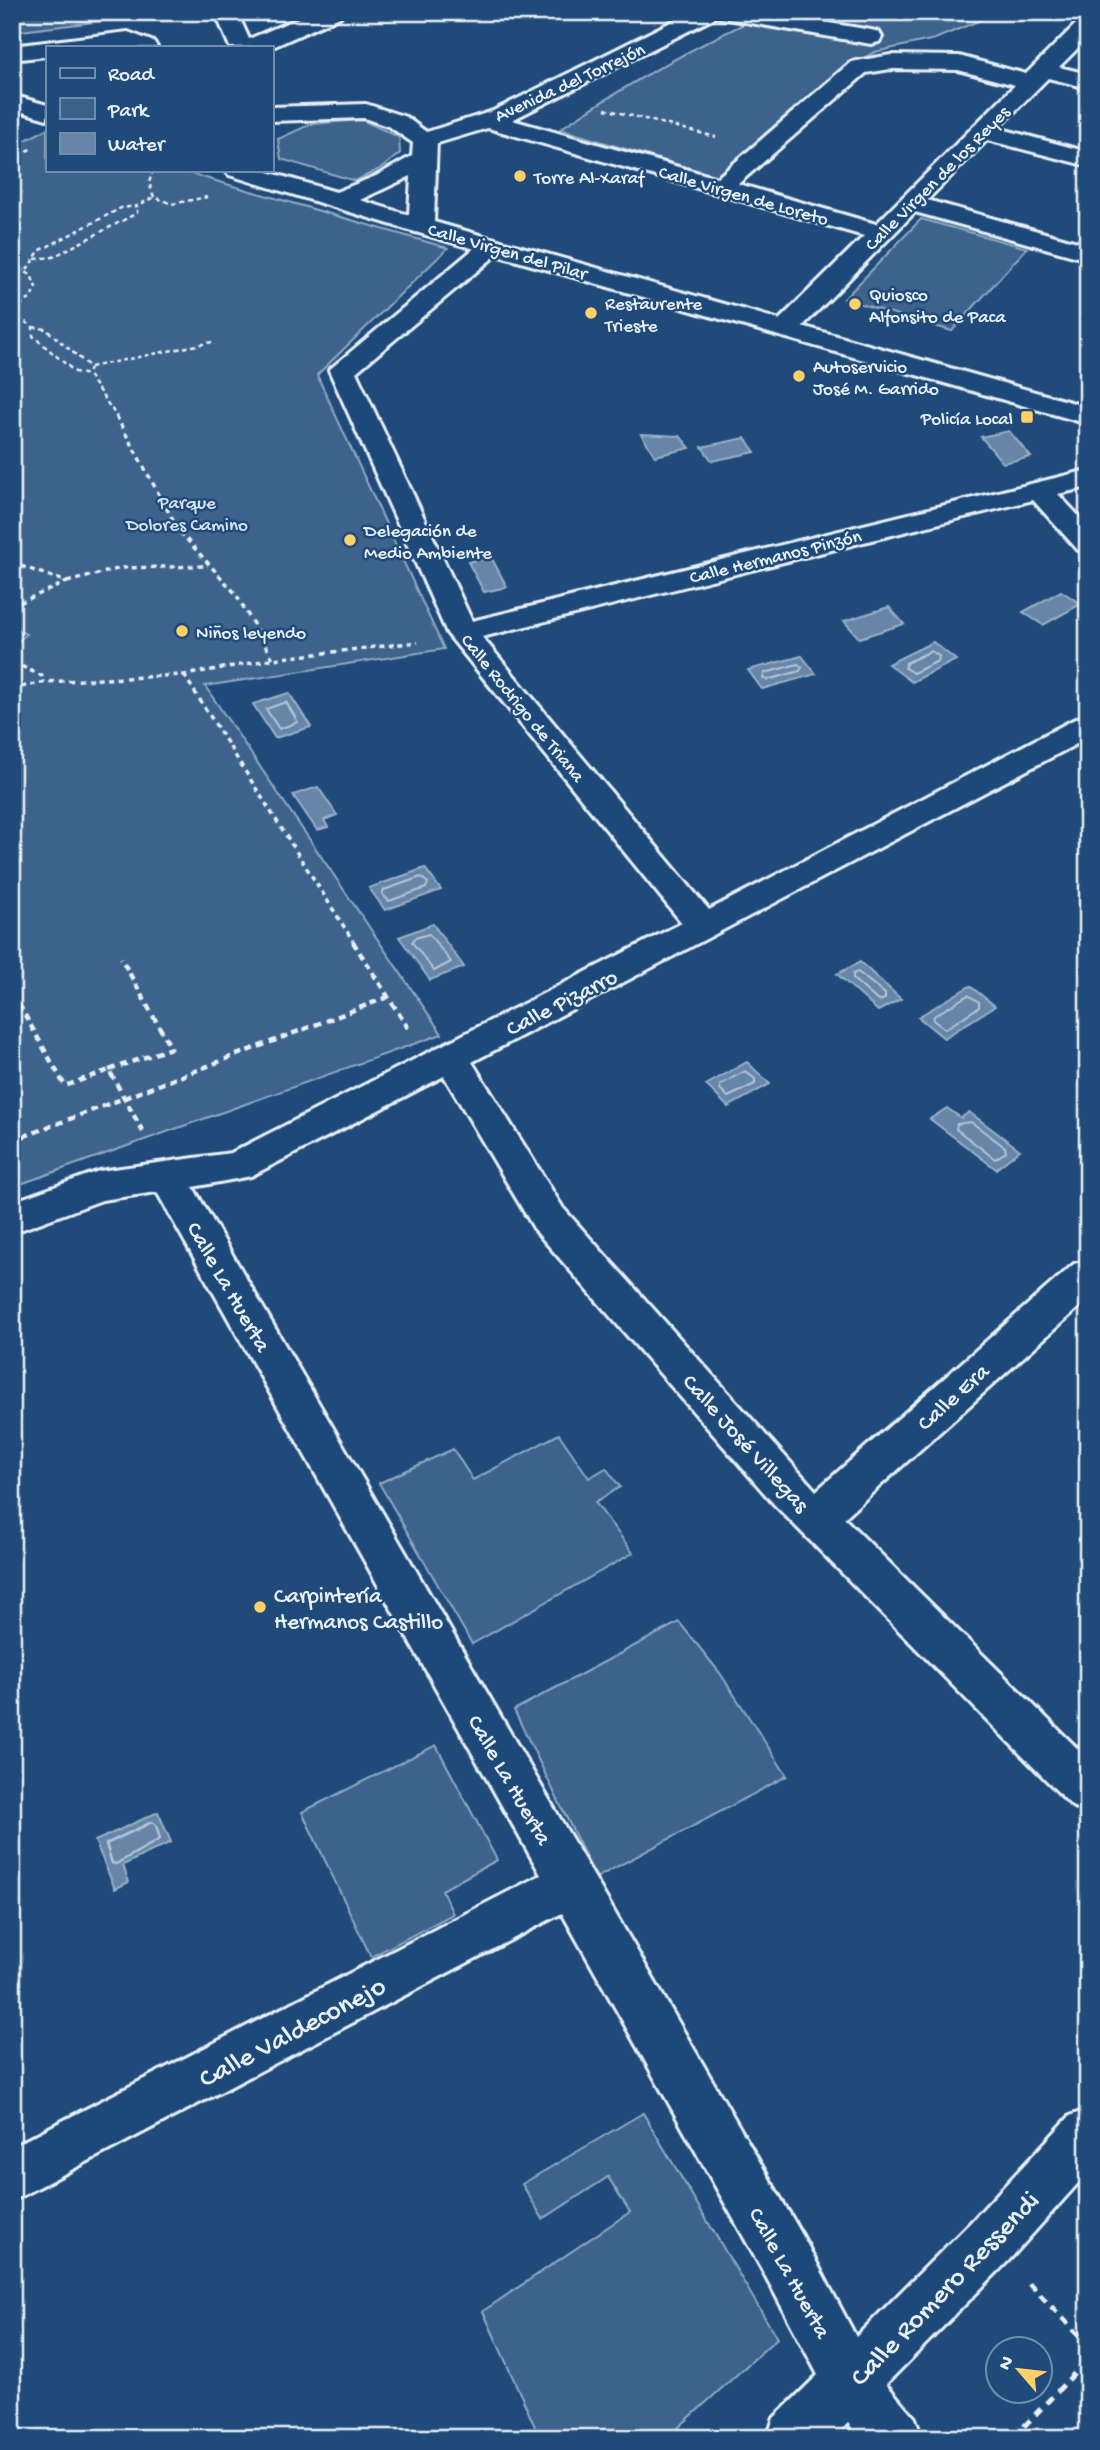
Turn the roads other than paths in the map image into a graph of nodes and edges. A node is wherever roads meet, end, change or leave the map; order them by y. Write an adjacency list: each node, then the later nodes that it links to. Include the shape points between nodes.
1 (226, 12): 11 (street)
2 (332, 12): 12 (street)
3 (708, 12): 20 (street, Avenida del Torrejón, via 589,75)
4 (723, 12): 7 (street)
5 (838, 12): 7 (street)
6 (1088, 25): 15 (street, Calle Virgen de los Reyes)
7 (806, 26): 9 (street)
8 (133, 35): 10 (street)
9 (871, 37)
10 (67, 46)
11 (243, 46)
12 (247, 46)
13 (46, 49): 14 (street)
14 (12, 53)
15 (1037, 76): 16 (street); 21 (street, Calle Virgen de los Reyes); 25 (street, via 959,63 891,62 859,67)
16 (1088, 81)
17 (12, 102): 18 (street)
18 (46, 113)
19 (273, 114): 22 (street, via 366,111 398,122)
20 (487, 120): 22 (street, Avenida del Torrejón); 25 (street, Calle Virgen de Loreto)
21 (982, 131): 23 (street); 27 (street, Calle Virgen de los Reyes)
22 (424, 150): 26 (street, Avenida del Torrejón, via 385,181); 28 (street)
23 (1088, 159)
24 (244, 172): 26 (street, Calle Virgen del Pilar)
25 (721, 187): 29 (street, Calle Virgen de Loreto)
26 (338, 200): 28 (street, Calle Virgen del Pilar)
27 (910, 203): 29 (street, Calle Virgen de los Reyes); 31 (street)
28 (421, 226): 30 (street, Calle Virgen del Pilar)
29 (881, 233): 32 (street, Calle Virgen de los Reyes)
30 (492, 246): 32 (street, Calle Virgen del Pilar); 39 (street, Calle Rodrigo de Triana, via 342,370)
31 (1088, 253)
32 (785, 329): 33 (street, Calle Virgen del Pilar)
33 (981, 384): 34 (street, Calle Virgen del Pilar); 35 (street, Calle Virgen del Pilar)
34 (1088, 399)
35 (1088, 416)
36 (1088, 478): 37 (street, Calle Hermanos Pinzón)
37 (1039, 490): 38 (street); 39 (street, Calle Hermanos Pinzón)
38 (1088, 544)
39 (462, 633): 41 (street, Calle Rodrigo de Triana)
40 (1088, 725): 41 (street, Calle Pizarro)
41 (704, 927): 42 (street, Calle Pizarro)
42 (451, 1057): 43 (street, Calle Pizarro, via 239,1166); 46 (street, Calle José Villegas, via 549,1219)
43 (167, 1176): 44 (street, Calle Pizarro, via 99,1186); 48 (street, Calle La Huerta)
44 (12, 1218)
45 (1088, 1275): 46 (street, Calle Era)
46 (816, 1517): 47 (street, Calle José Villegas)
47 (1088, 1791)
48 (571, 1884): 50 (street, Calle Valdeconejo); 51 (street, Calle La Huerta, via 783,2254)
49 (1088, 2134): 51 (street, Calle Romero Ressendi)
50 (12, 2175)
51 (851, 2383): 52 (street, Calle Romero Ressendi); 53 (street, Calle La Huerta)
52 (794, 2438)
53 (895, 2438)

